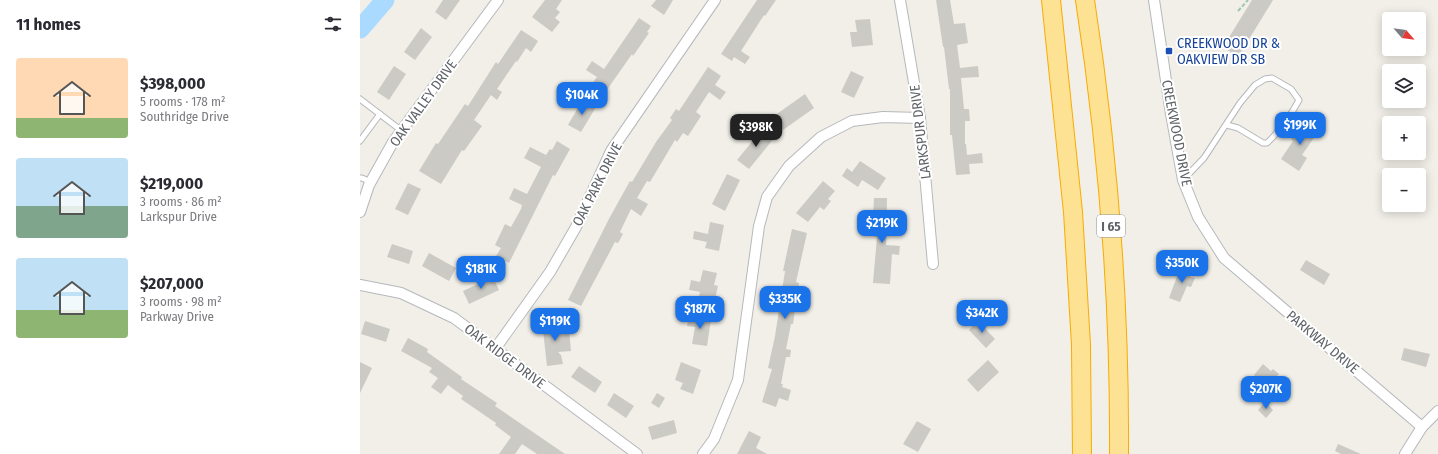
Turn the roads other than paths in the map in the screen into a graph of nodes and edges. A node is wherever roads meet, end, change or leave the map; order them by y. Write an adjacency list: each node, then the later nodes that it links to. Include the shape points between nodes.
1 (498, 0): 11 (street, OAK VALLEY DRIVE)
2 (715, 0): 20 (street, OAK PARK DRIVE, via 612,151 576,227 550,272)
3 (900, 0): 9 (street, LARKSPUR DRIVE)
4 (1051, 0): 25 (highway, via 1073,212 1080,345)
5 (1085, 0): 26 (highway, I 65, via 1102,118 1111,227 1120,387)
6 (1154, 0): 14 (street, CREEKWOOD DRIVE)
7 (360, 99): 8 (lane)
8 (380, 114): 11 (lane); 12 (lane)
9 (920, 118): 18 (street, LARKSPUR DRIVE); 24 (street, via 883,117 852,122 821,137 789,166 767,197 759,226 738,380 714,439)
10 (1227, 125): 10 (lane, via 1255,85 1265,79 1272,78 1291,89 1299,100 1267,143); 14 (lane, via 1204,158)
11 (402, 131): 15 (street, OAK VALLEY DRIVE)
12 (360, 141)
13 (360, 178): 15 (lane)
14 (1184, 180): 17 (street, CREEKWOOD DRIVE, via 1198,217)
15 (371, 182): 16 (street, OAK VALLEY DRIVE)
16 (360, 212)
17 (1224, 258): 22 (street, PARKWAY DRIVE)
18 (933, 264)
19 (360, 285): 20 (street, OAK RIDGE DRIVE, via 401,292 454,318)
20 (495, 349): 23 (street, OAK RIDGE DRIVE)
21 (1438, 411): 22 (street)
22 (1422, 426): 27 (street)
23 (637, 454)
24 (703, 454)
25 (1082, 454)
26 (1119, 454)
27 (1405, 454)

